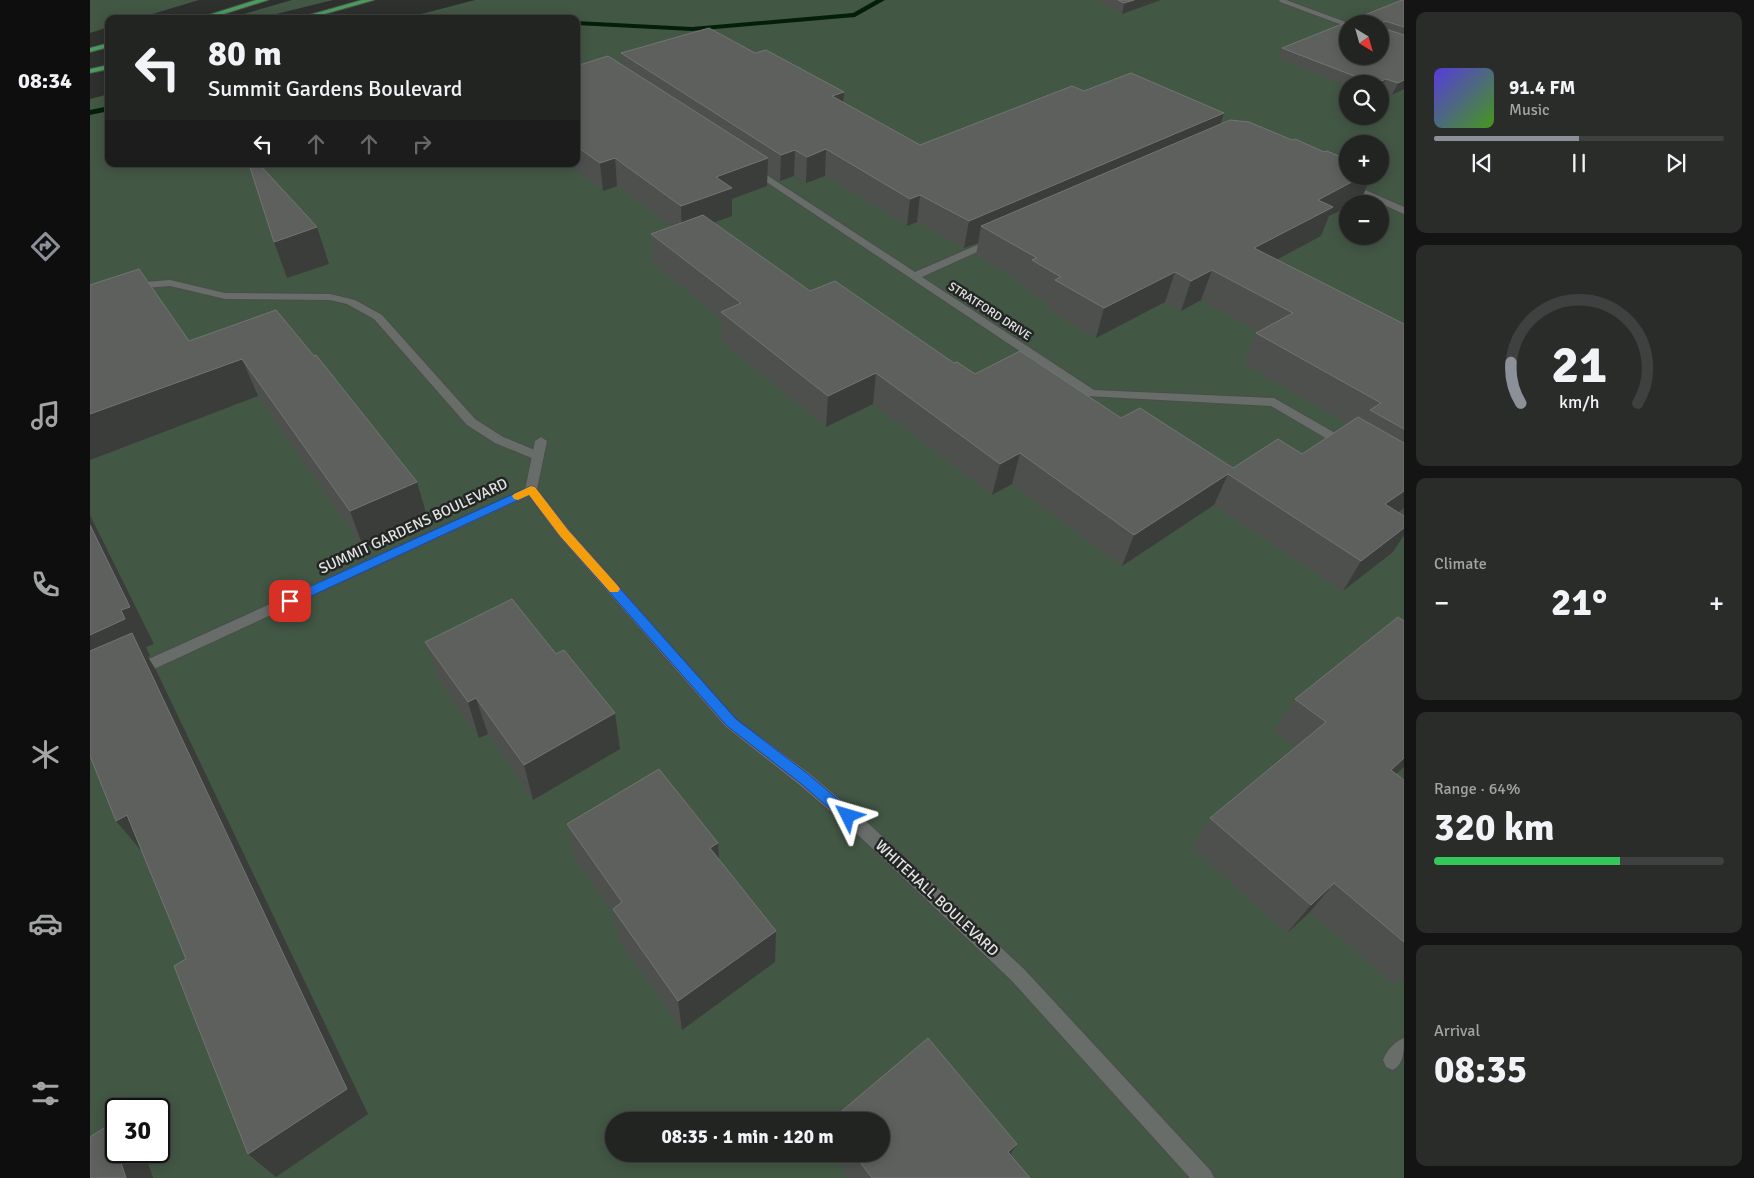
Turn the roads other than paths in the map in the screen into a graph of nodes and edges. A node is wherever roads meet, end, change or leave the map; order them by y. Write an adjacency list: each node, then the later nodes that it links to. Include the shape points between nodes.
1 (264, 0): 4 (main road)
2 (370, 0): 5 (main road)
3 (1283, 0): 6 (street)
4 (213, 15)
5 (313, 15)
6 (1339, 21)
7 (105, 46): 8 (main road)
8 (90, 50)
9 (105, 68): 10 (main road)
10 (90, 72)
11 (747, 165): 15 (street, STRATFORD DRIVE)
12 (1334, 179): 13 (street)
13 (1404, 211)
14 (1004, 237): 15 (street)
15 (915, 276): 17 (street, STRATFORD DRIVE, via 1091,393 1274,402)
16 (122, 288): 18 (street, via 170,282 225,296 330,296 351,302 378,317 471,422 499,440 540,448)
17 (1358, 451)
18 (531, 490): 19 (street, SUMMIT GARDENS BOULEVARD); 20 (street, WHITEHALL BOULEVARD, via 564,533 731,723 863,829 1018,975)
19 (125, 676)
20 (1204, 1178)

